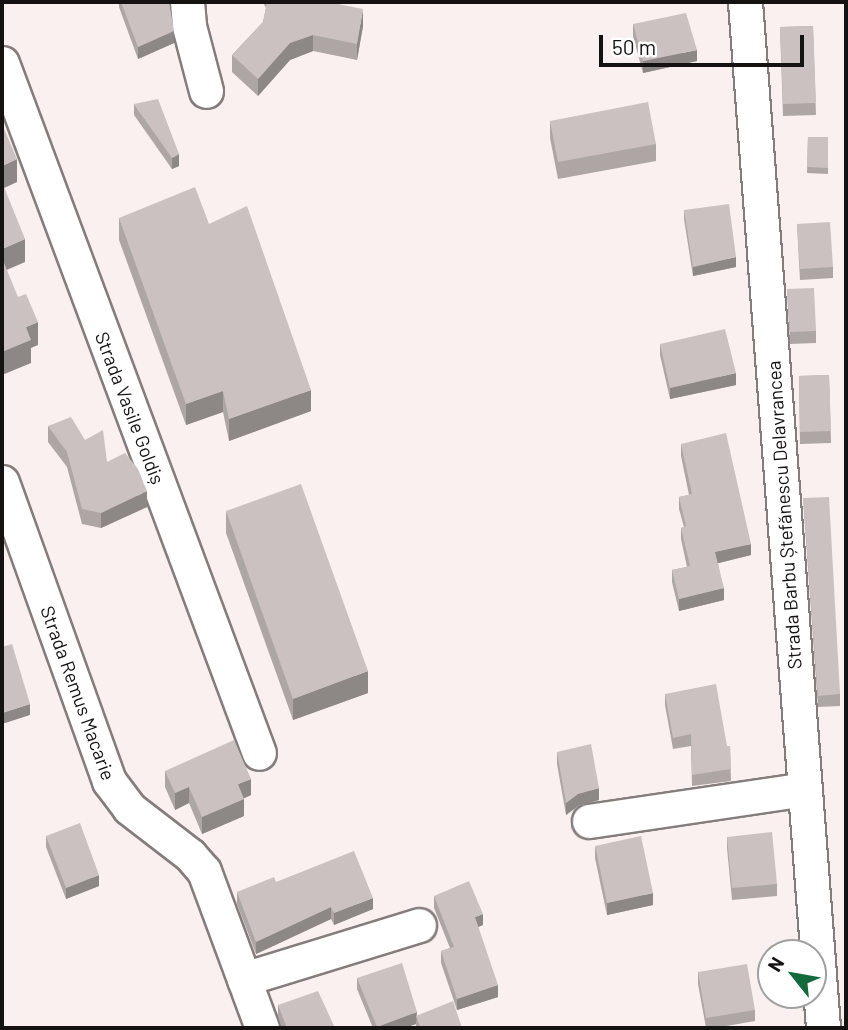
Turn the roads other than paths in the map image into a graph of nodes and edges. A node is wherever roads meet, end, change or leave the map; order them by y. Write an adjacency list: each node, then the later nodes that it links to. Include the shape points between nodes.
1 (187, 2): 4 (street)
2 (745, 2): 7 (street, Strada Barbu Ștefănescu Delavrancea)
3 (2, 63): 6 (street, Strada Vasile Goldiș)
4 (206, 91)
5 (2, 482): 10 (street, Strada Remus Macarie, via 109,781 129,807 204,871)
6 (259, 753)
7 (805, 789): 8 (street); 12 (street, Strada Barbu Ștefănescu Delavrancea)
8 (589, 821)
9 (419, 925): 10 (street)
10 (244, 979): 11 (street, Strada Remus Macarie)
11 (261, 1028)
12 (823, 1028)

